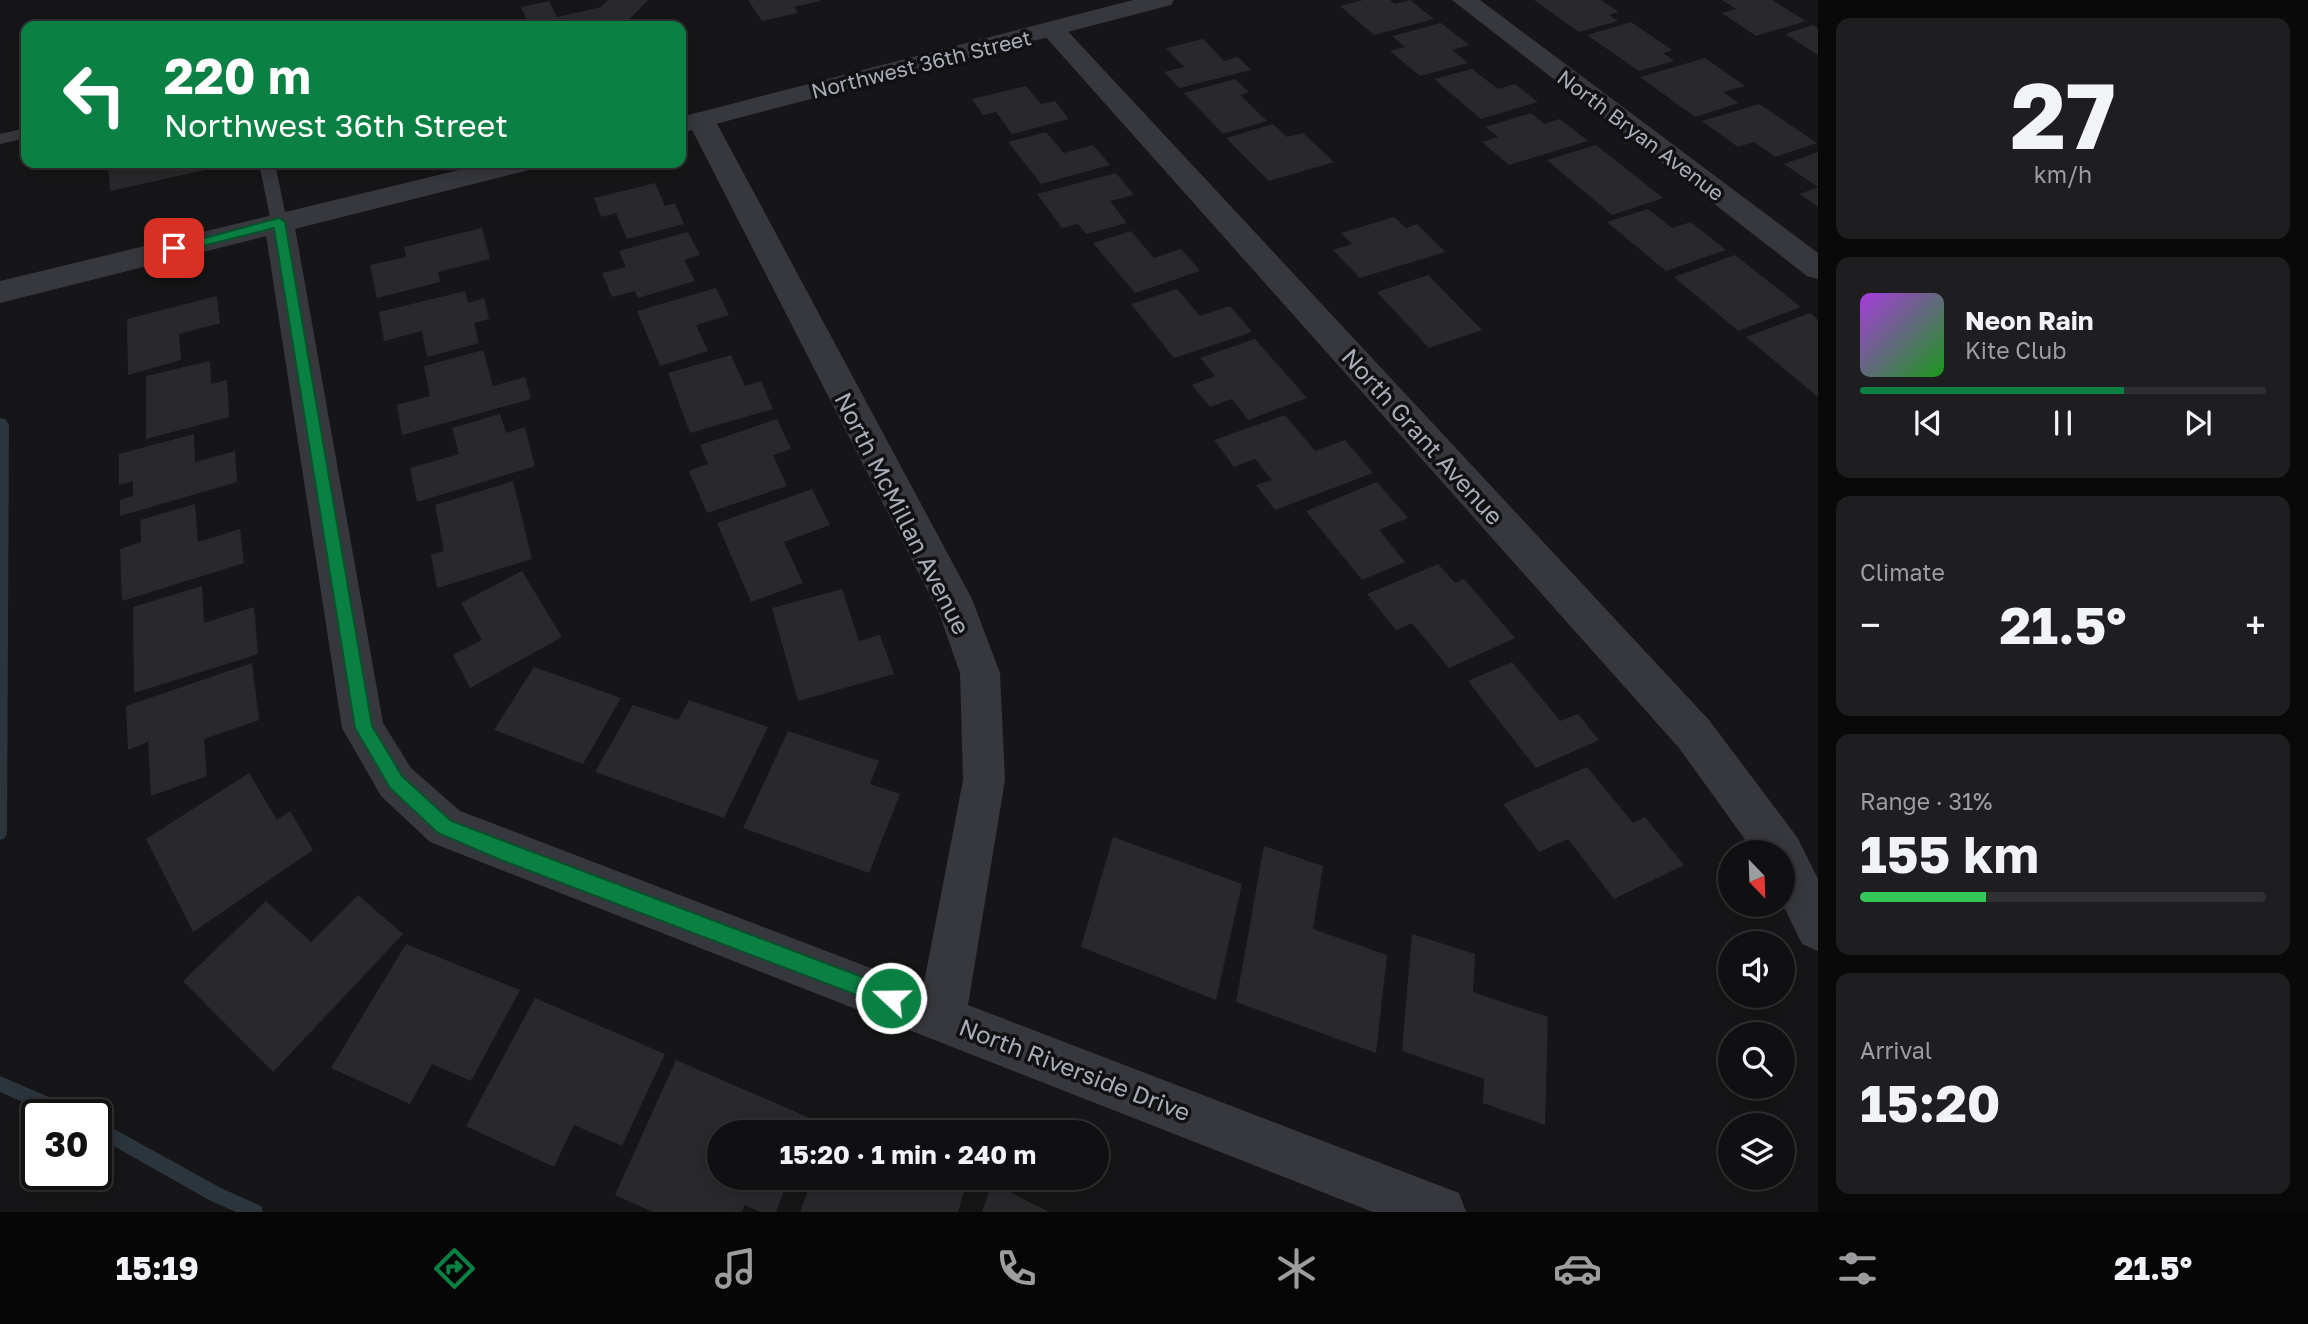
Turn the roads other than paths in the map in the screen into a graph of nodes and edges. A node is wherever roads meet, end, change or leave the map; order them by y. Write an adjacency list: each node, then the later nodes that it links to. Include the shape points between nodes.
1 (1161, 0): 3 (street, Northwest 36th Street)
2 (1464, 0): 10 (street, North Bryan Avenue)
3 (1053, 30): 4 (street, Northwest 36th Street); 12 (street, North Grant Avenue, via 1694,733)
4 (691, 123): 15 (street, North McMillan Avenue, via 958,611 980,673 984,780)
5 (21, 134): 6 (lane)
6 (0, 139)
7 (268, 168): 9 (lane)
8 (502, 168): 9 (street)
9 (279, 222): 11 (street); 15 (street, North Riverside Drive, via 363,728 396,782 445,827)
10 (1818, 269)
11 (0, 292)
12 (1772, 840)
13 (1796, 883): 14 (street, North Grant Avenue)
14 (1818, 928)
15 (942, 1017): 16 (street, North Riverside Drive)
16 (1440, 1212)

